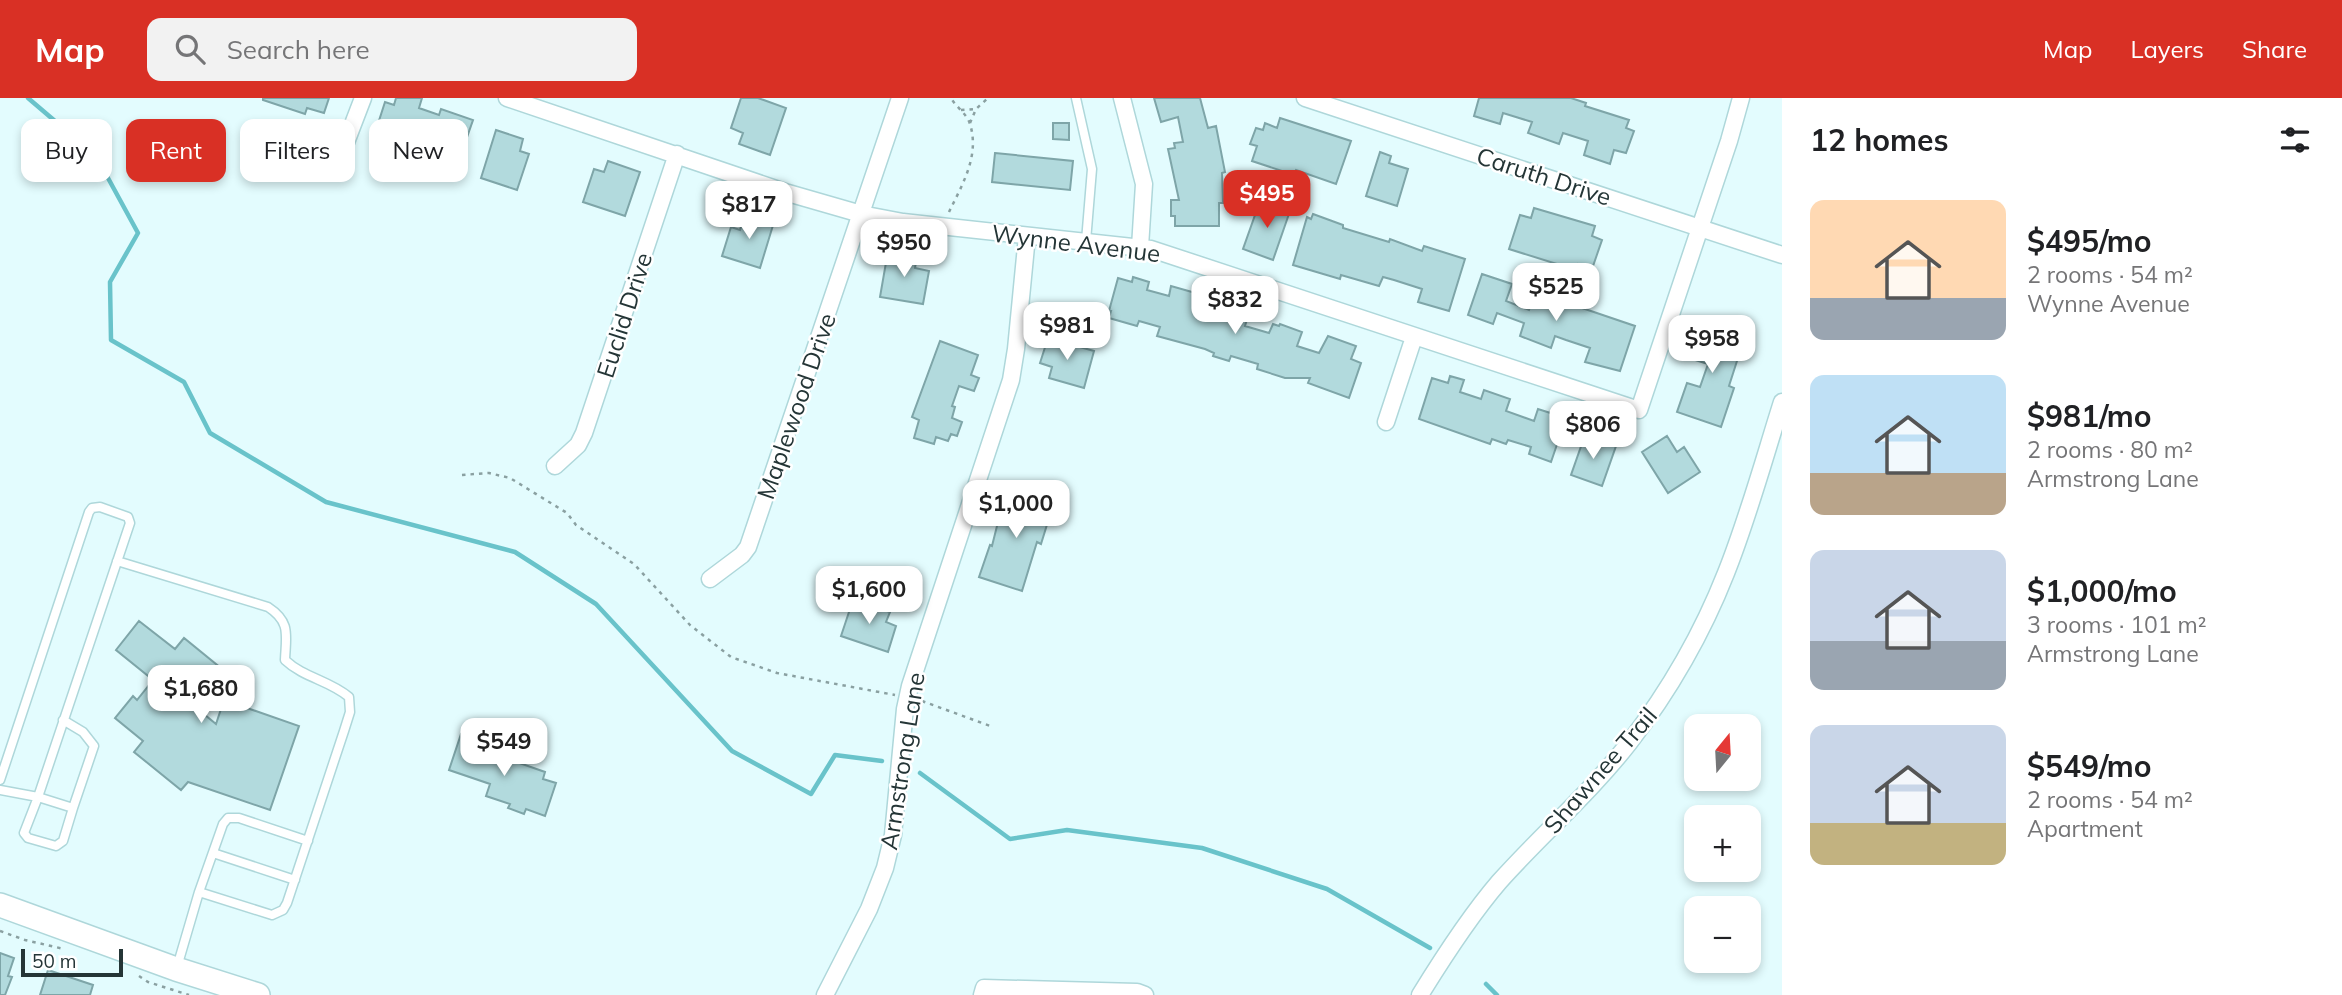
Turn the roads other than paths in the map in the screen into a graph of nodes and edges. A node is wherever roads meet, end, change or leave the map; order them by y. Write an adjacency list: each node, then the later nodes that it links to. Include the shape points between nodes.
1 (363, 98): 9 (street)
2 (507, 98): 10 (street, Wynne Avenue)
3 (900, 98): 11 (street, Maplewood Drive)
4 (1076, 98): 14 (lane, via 1092,169)
5 (1122, 98): 15 (street, via 1144,184)
6 (1305, 98): 8 (street, Caruth Drive)
7 (1741, 98): 12 (street)
8 (1326, 101): 12 (street, Caruth Drive)
9 (355, 119)
10 (677, 154): 11 (street, Wynne Avenue); 20 (street, Euclid Drive, via 584,433)
11 (861, 214): 13 (street, Wynne Avenue); 22 (street, Maplewood Drive, via 748,547)
12 (1700, 228): 16 (street, Caruth Drive); 17 (street, Wynne Avenue, via 1639,410)
13 (1027, 236): 14 (street, Wynne Avenue); 36 (street, Armstrong Lane, via 1011,380 907,698 890,851 875,898)
14 (1086, 241): 15 (street, Wynne Avenue)
15 (1140, 247): 17 (street, Wynne Avenue)
16 (1782, 255)
17 (1414, 337): 19 (street)
18 (1782, 402): 39 (street, Shawnee Trail, via 1725,576 1676,674 1606,771 1489,894)
19 (1385, 422)
20 (555, 466)
21 (117, 561): 23 (lane); 24 (lane, via 128,517 92,508); 28 (lane, via 268,607 286,627 285,660 304,675 349,696 350,712)
22 (710, 579)
23 (63, 720): 26 (lane); 27 (lane, via 83,732 94,746)
24 (0, 780)
25 (0, 790): 26 (lane)
26 (38, 797): 27 (lane); 27 (lane, via 24,833 28,838 56,846)
27 (73, 808)
28 (308, 841): 29 (lane, via 228,818); 30 (lane)
29 (213, 853): 30 (lane); 31 (lane)
30 (295, 880): 31 (lane, via 288,903 272,915)
31 (199, 892): 33 (lane)
32 (0, 905): 33 (street)
33 (176, 968): 35 (street)
34 (1098, 993): 37 (street, via 984,988); 38 (street)
35 (258, 995)
36 (824, 995)
37 (982, 995)
38 (1145, 995)
39 (1420, 995)

